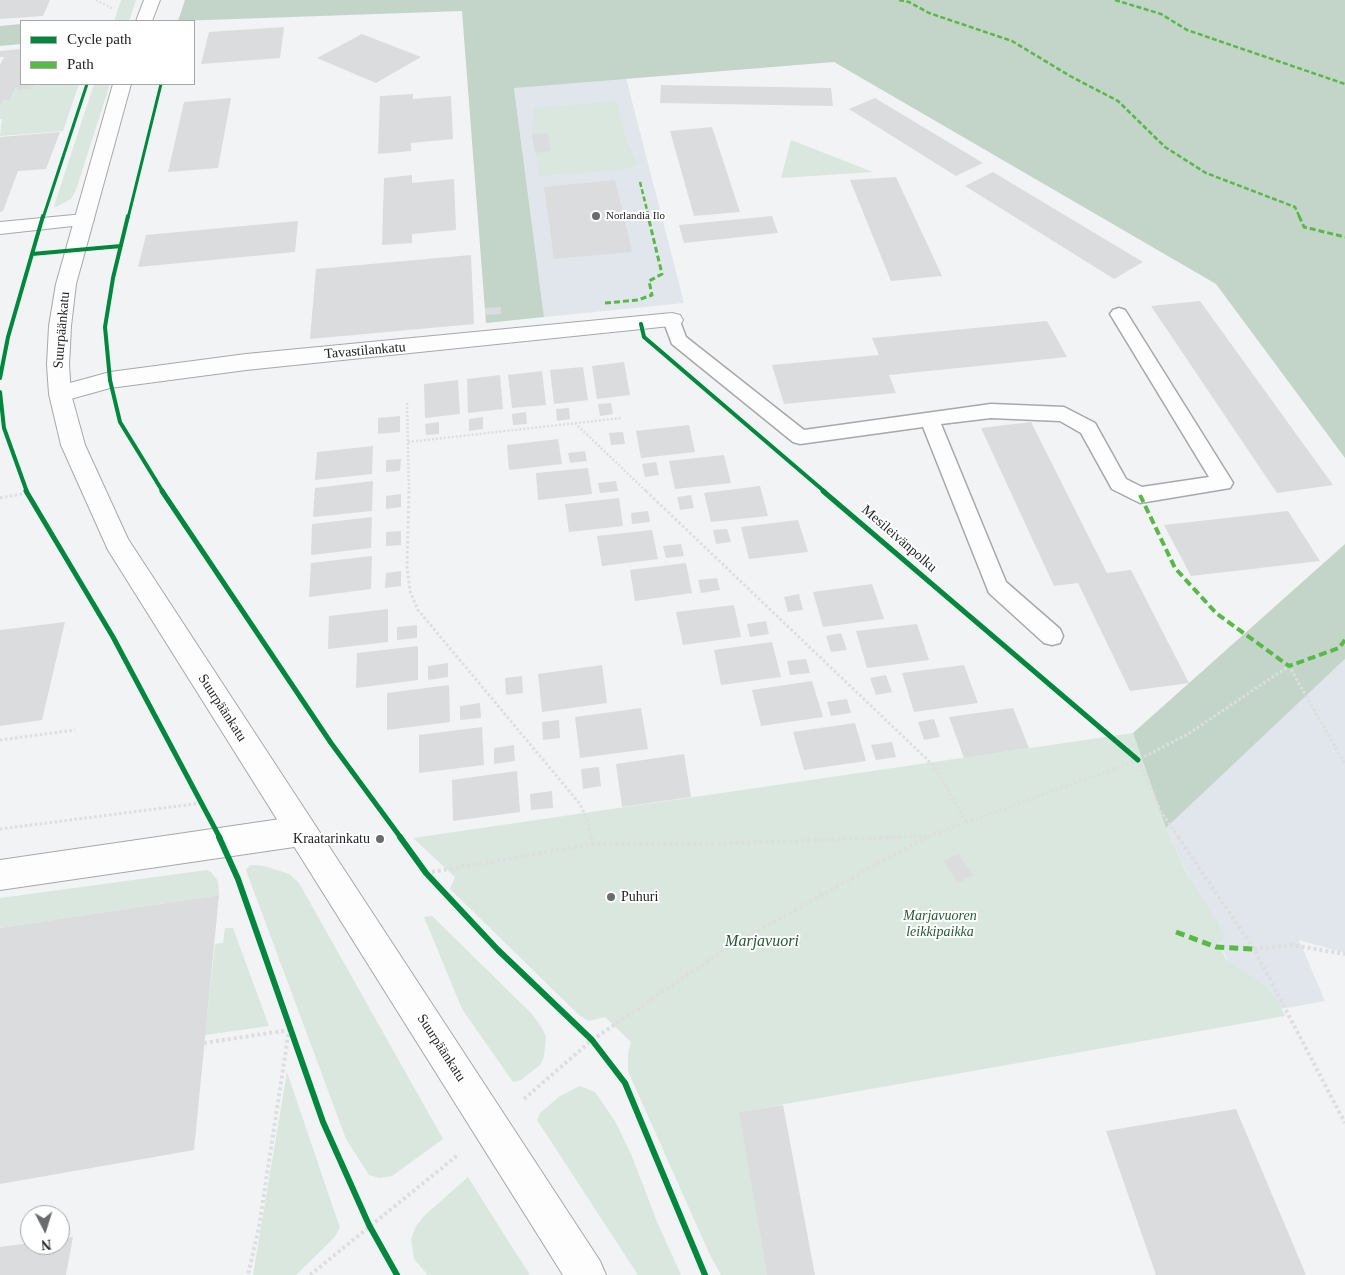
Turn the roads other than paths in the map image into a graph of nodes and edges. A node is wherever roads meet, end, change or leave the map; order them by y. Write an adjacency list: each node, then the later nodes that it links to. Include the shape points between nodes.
1 (152, 0): 2 (street)
2 (144, 20)
3 (122, 85): 4 (street, Suurpäänkatu)
4 (84, 220): 5 (street); 8 (street, Suurpäänkatu, via 66,284 61,318)
5 (0, 228)
6 (1119, 314): 9 (lane, via 1223,483 1140,495 1119,484 1088,428 1064,414 991,411)
7 (672, 320): 8 (street, Tavastilankatu, via 246,362 110,380); 9 (lane, via 678,340 800,437)
8 (60, 394): 11 (street, Suurpäänkatu, via 73,445 117,543)
9 (930, 420): 10 (lane, via 997,587)
10 (1052, 636)
11 (301, 831): 12 (street); 13 (street, Suurpäänkatu)
12 (0, 875)
13 (586, 1275)

